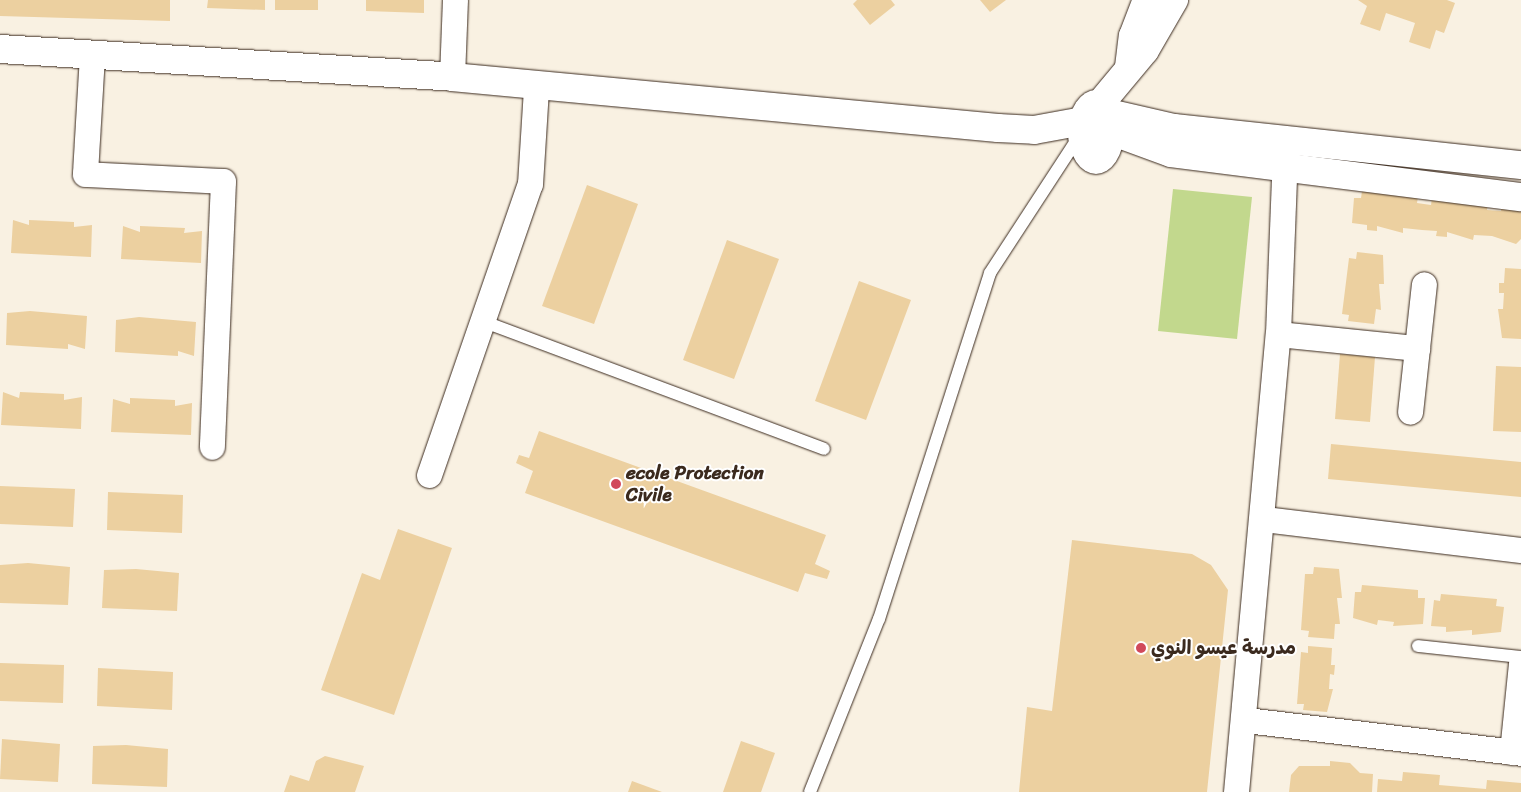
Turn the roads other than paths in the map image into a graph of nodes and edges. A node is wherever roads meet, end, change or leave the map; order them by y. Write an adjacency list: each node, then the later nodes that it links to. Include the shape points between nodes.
1 (455, 0): 7 (street)
2 (1147, 0): 6 (main road, via 1133,36)
3 (1174, 0): 6 (main road, via 1166,20)
4 (0, 49): 5 (main road)
5 (92, 55): 7 (main road); 19 (street, via 85,174 223,181)
6 (1129, 67): 9 (main road)
7 (452, 77): 8 (main road)
8 (536, 88): 9 (main road, via 1034,130); 15 (street, via 530,184)
9 (1096, 118): 10 (main road); 12 (main road, via 1171,153); 30 (lane, via 990,273 878,619)
10 (1286, 138): 11 (main road); 12 (street)
11 (1521, 165)
12 (1283, 169): 13 (main road); 16 (street)
13 (1521, 197)
14 (1424, 284): 17 (street)
15 (482, 321): 20 (lane); 21 (street)
16 (1278, 334): 17 (street); 22 (street)
17 (1416, 348): 18 (street)
18 (1410, 412)
19 (212, 447)
20 (824, 450)
21 (429, 475)
22 (1264, 519): 23 (street); 28 (street)
23 (1521, 550)
24 (1418, 646): 25 (lane)
25 (1521, 657)
26 (1521, 663): 27 (street)
27 (1520, 691): 29 (street)
28 (1246, 720): 29 (street); 31 (street)
29 (1516, 753)
30 (810, 792)
31 (1236, 792)

